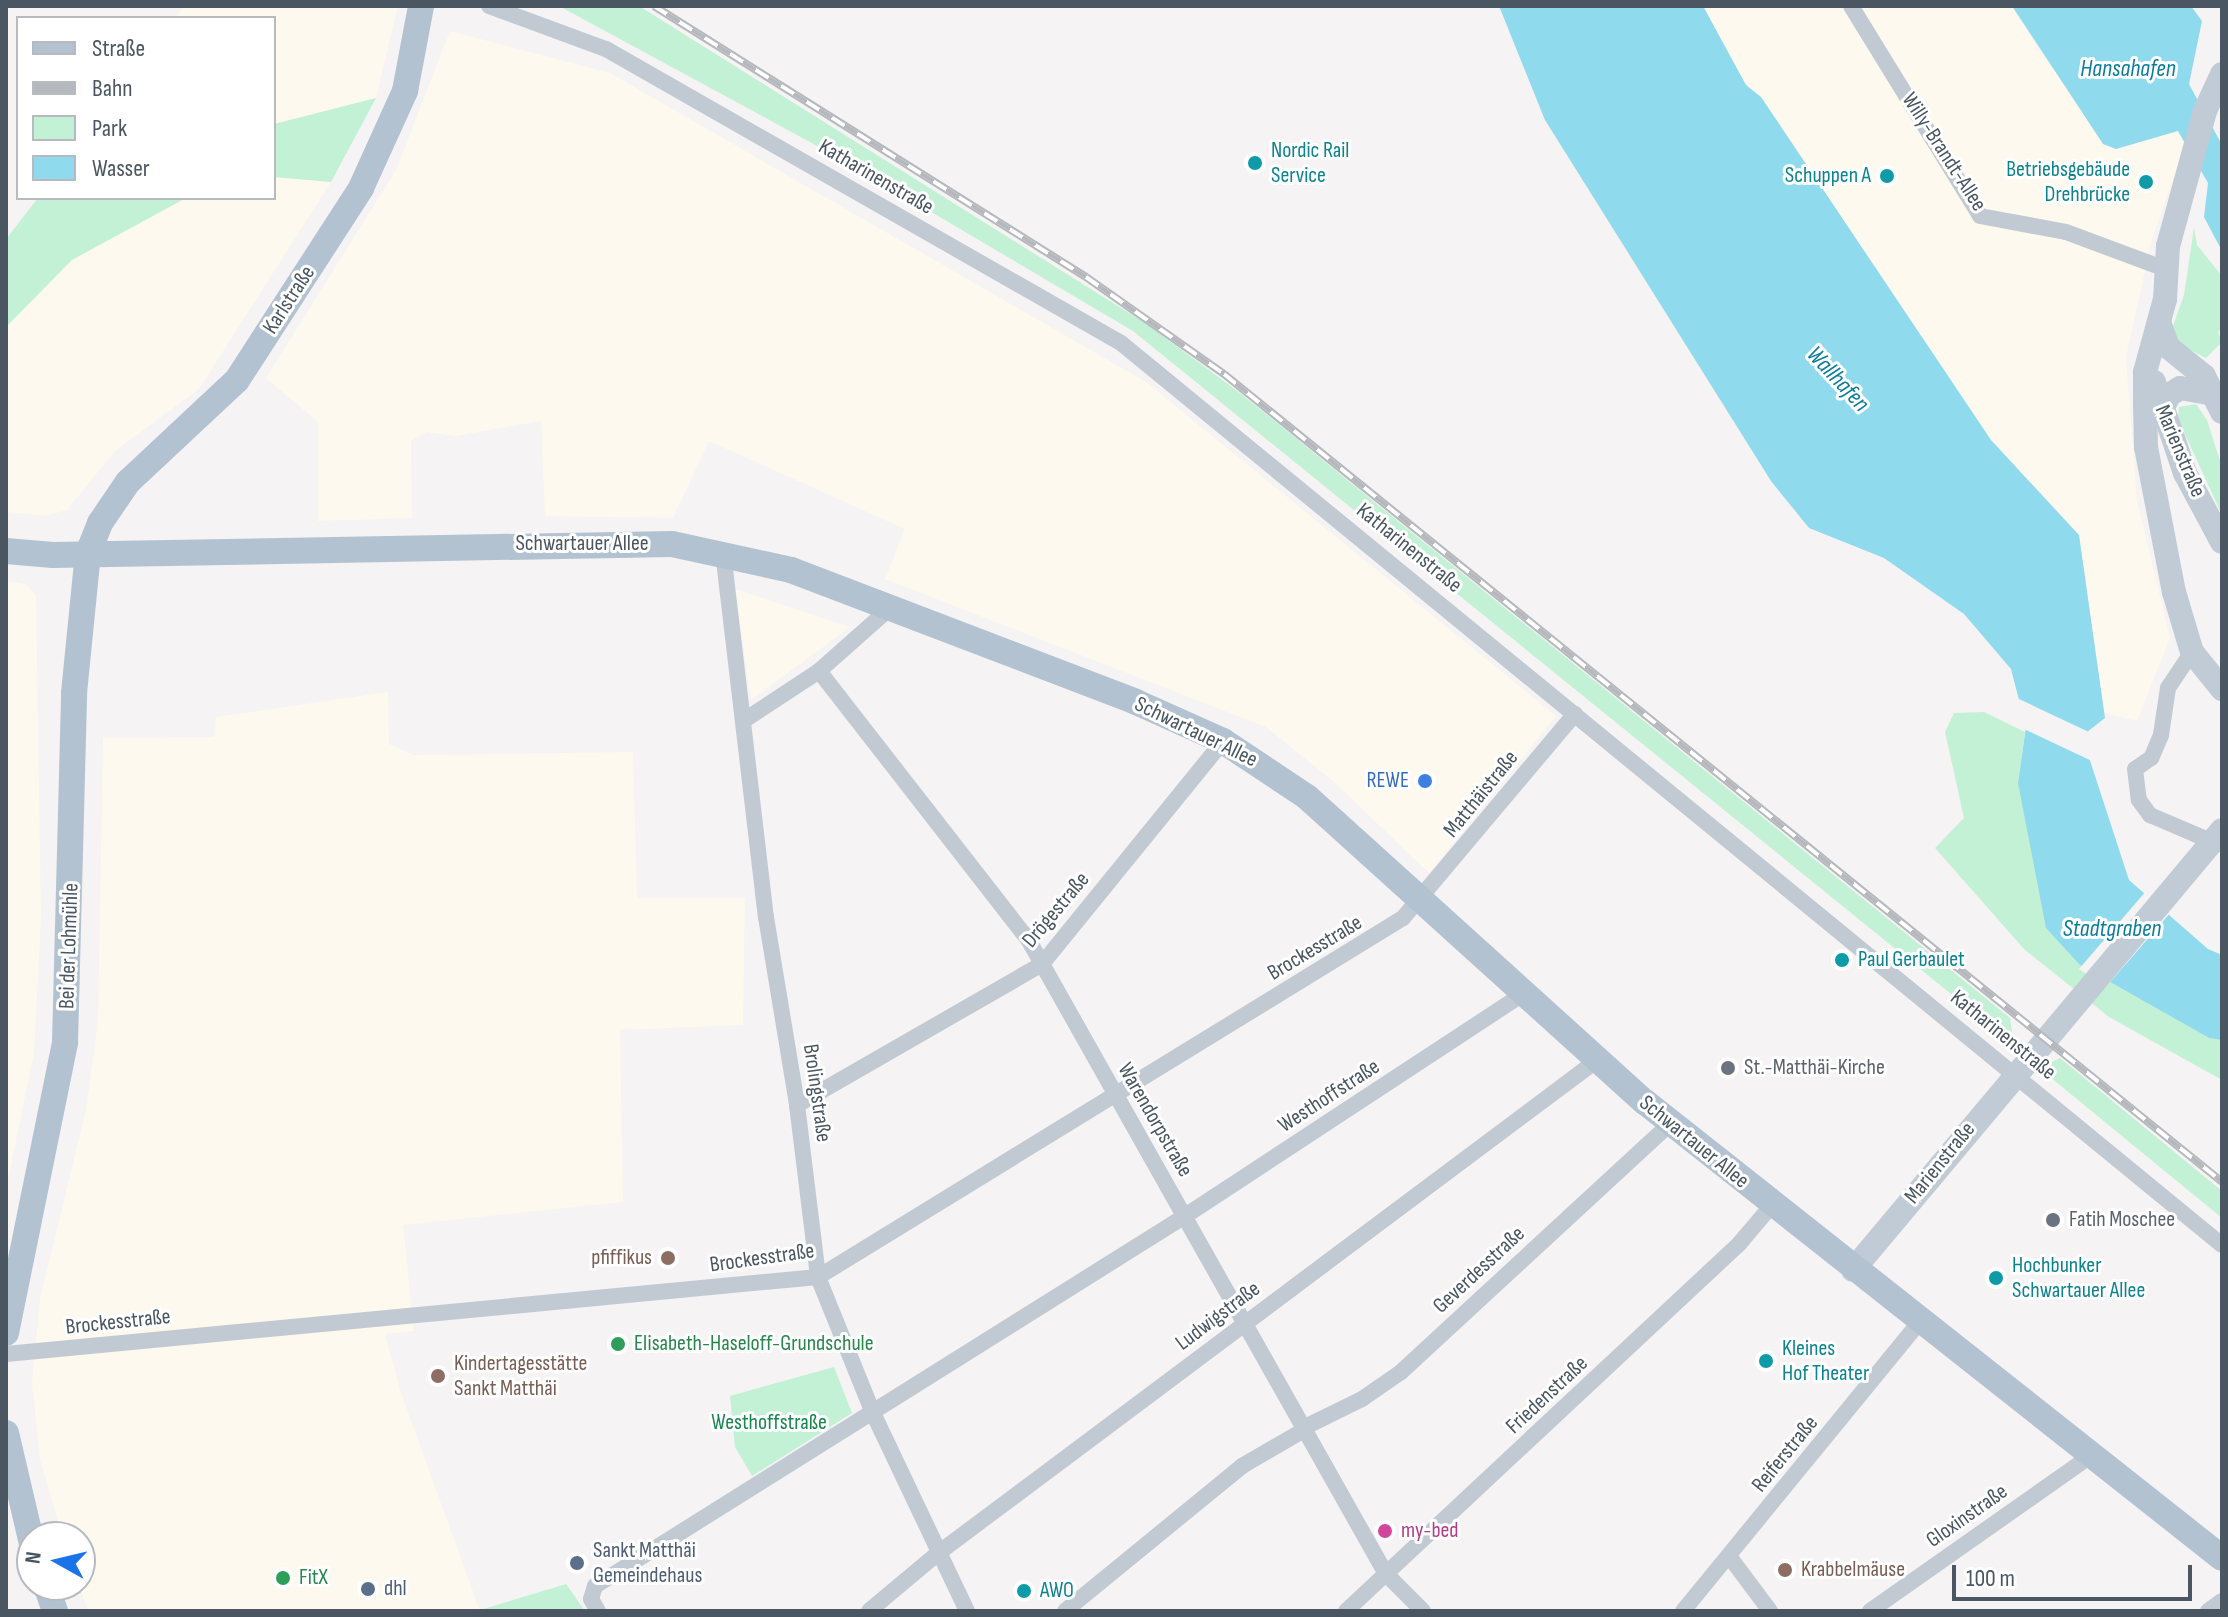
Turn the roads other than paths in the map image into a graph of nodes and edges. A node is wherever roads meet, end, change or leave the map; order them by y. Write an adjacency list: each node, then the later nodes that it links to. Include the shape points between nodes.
1 (421, 6): 17 (main road, Karlstraße, via 405,91 361,188 237,380 128,482 100,523)
2 (489, 6): 22 (street, Katharinenstraße, via 606,49 1121,343)
3 (1851, 6): 7 (street, Willy-Brandt-Allee, via 1980,216 2066,232)
4 (2222, 74): 6 (main road)
5 (2222, 81): 6 (main road)
6 (2209, 117): 7 (main road)
7 (2168, 270): 8 (main road)
8 (2159, 322): 9 (main road); 10 (main road, via 2168,347 2204,376)
9 (2152, 356): 11 (main road, Marienstraße); 13 (main road, via 2145,372 2146,447)
10 (2218, 403): 11 (main road, via 2180,388 2169,395)
11 (2161, 412): 12 (main road, Marienstraße)
12 (2185, 473): 13 (main road, via 2167,483); 14 (main road, Marienstraße)
13 (2159, 515): 19 (main road)
14 (2222, 542)
15 (6, 551): 17 (main road, Schwartauer Allee)
16 (723, 552): 17 (main road, Schwartauer Allee, via 608,542); 18 (main road, Schwartauer Allee, via 791,570); 23 (street, Brolingstraße)
17 (88, 553): 42 (main road, Bei der Lohmühle, via 74,693 65,1042)
18 (890, 608): 20 (street); 24 (main road, Schwartauer Allee)
19 (2192, 652): 21 (main road); 26 (street, via 2168,688 2161,735 2151,758 2135,769 2139,800 2150,815)
20 (819, 671): 23 (street); 28 (street, Warendorpstraße, via 1028,939)
21 (2222, 689)
22 (1575, 714): 27 (street, Matthäistraße); 31 (street, Katharinenstraße)
23 (743, 721): 33 (street, Brolingstraße, via 766,917)
24 (1223, 741): 27 (main road, Schwartauer Allee, via 1307,797); 28 (street, Drögestraße)
25 (2222, 830): 31 (main road, Marienstraße)
26 (2222, 846)
27 (1421, 902): 29 (main road, Schwartauer Allee); 32 (street, Brockesstraße, via 1385,931)
28 (1042, 964): 32 (street, Warendorpstraße); 33 (street, Drögestraße)
29 (1523, 994): 30 (main road, Schwartauer Allee); 36 (street, Westhoffstraße)
30 (1596, 1061): 34 (main road, Schwartauer Allee); 41 (street, Ludwigstraße)
31 (2022, 1064): 37 (street, Katharinenstraße); 38 (main road, Marienstraße)
32 (1115, 1096): 36 (street, Warendorpstraße); 39 (street, Brockesstraße)
33 (797, 1105): 39 (street, Brolingstraße)
34 (1671, 1123): 35 (main road, Schwartauer Allee); 45 (street, Geverdesstraße, via 1401,1372)
35 (1772, 1205): 38 (main road, Schwartauer Allee); 52 (street, Friedenstraße, via 1739,1244)
36 (1185, 1216): 41 (street, Warendorpstraße); 44 (street, Westhoffstraße)
37 (2222, 1245)
38 (1853, 1270): 40 (main road, Schwartauer Allee)
39 (818, 1277): 43 (street, Brockesstraße); 44 (street, Brolingstraße)
40 (1919, 1323): 47 (main road, Schwartauer Allee); 50 (street, Reiferstraße)
41 (1244, 1324): 45 (street, Warendorpstraße); 49 (street, Ludwigstraße)
42 (6, 1333)
43 (6, 1354)
44 (873, 1413): 49 (street, Brolingstraße); 54 (street, Westhoffstraße, via 590,1593)
45 (1303, 1429): 52 (street, Warendorpstraße); 57 (street, Geverdesstraße, via 1242,1466)
46 (6, 1433): 48 (main road)
47 (2088, 1458): 51 (main road, Schwartauer Allee); 62 (street, Gloxinstraße)
48 (13, 1508)
49 (937, 1554): 55 (street, Ludwigstraße); 56 (street, Brolingstraße)
50 (1729, 1556): 60 (street, Reiferstraße); 61 (street)
51 (2222, 1558)
52 (1386, 1574): 58 (street, Friedenstraße); 59 (street, Warendorpstraße)
53 (2222, 1601): 63 (street)
54 (598, 1611)
55 (869, 1611)
56 (967, 1611)
57 (1065, 1611)
58 (1346, 1611)
59 (1423, 1611)
60 (1683, 1611)
61 (1770, 1611)
62 (1870, 1611)
63 (2208, 1611)

